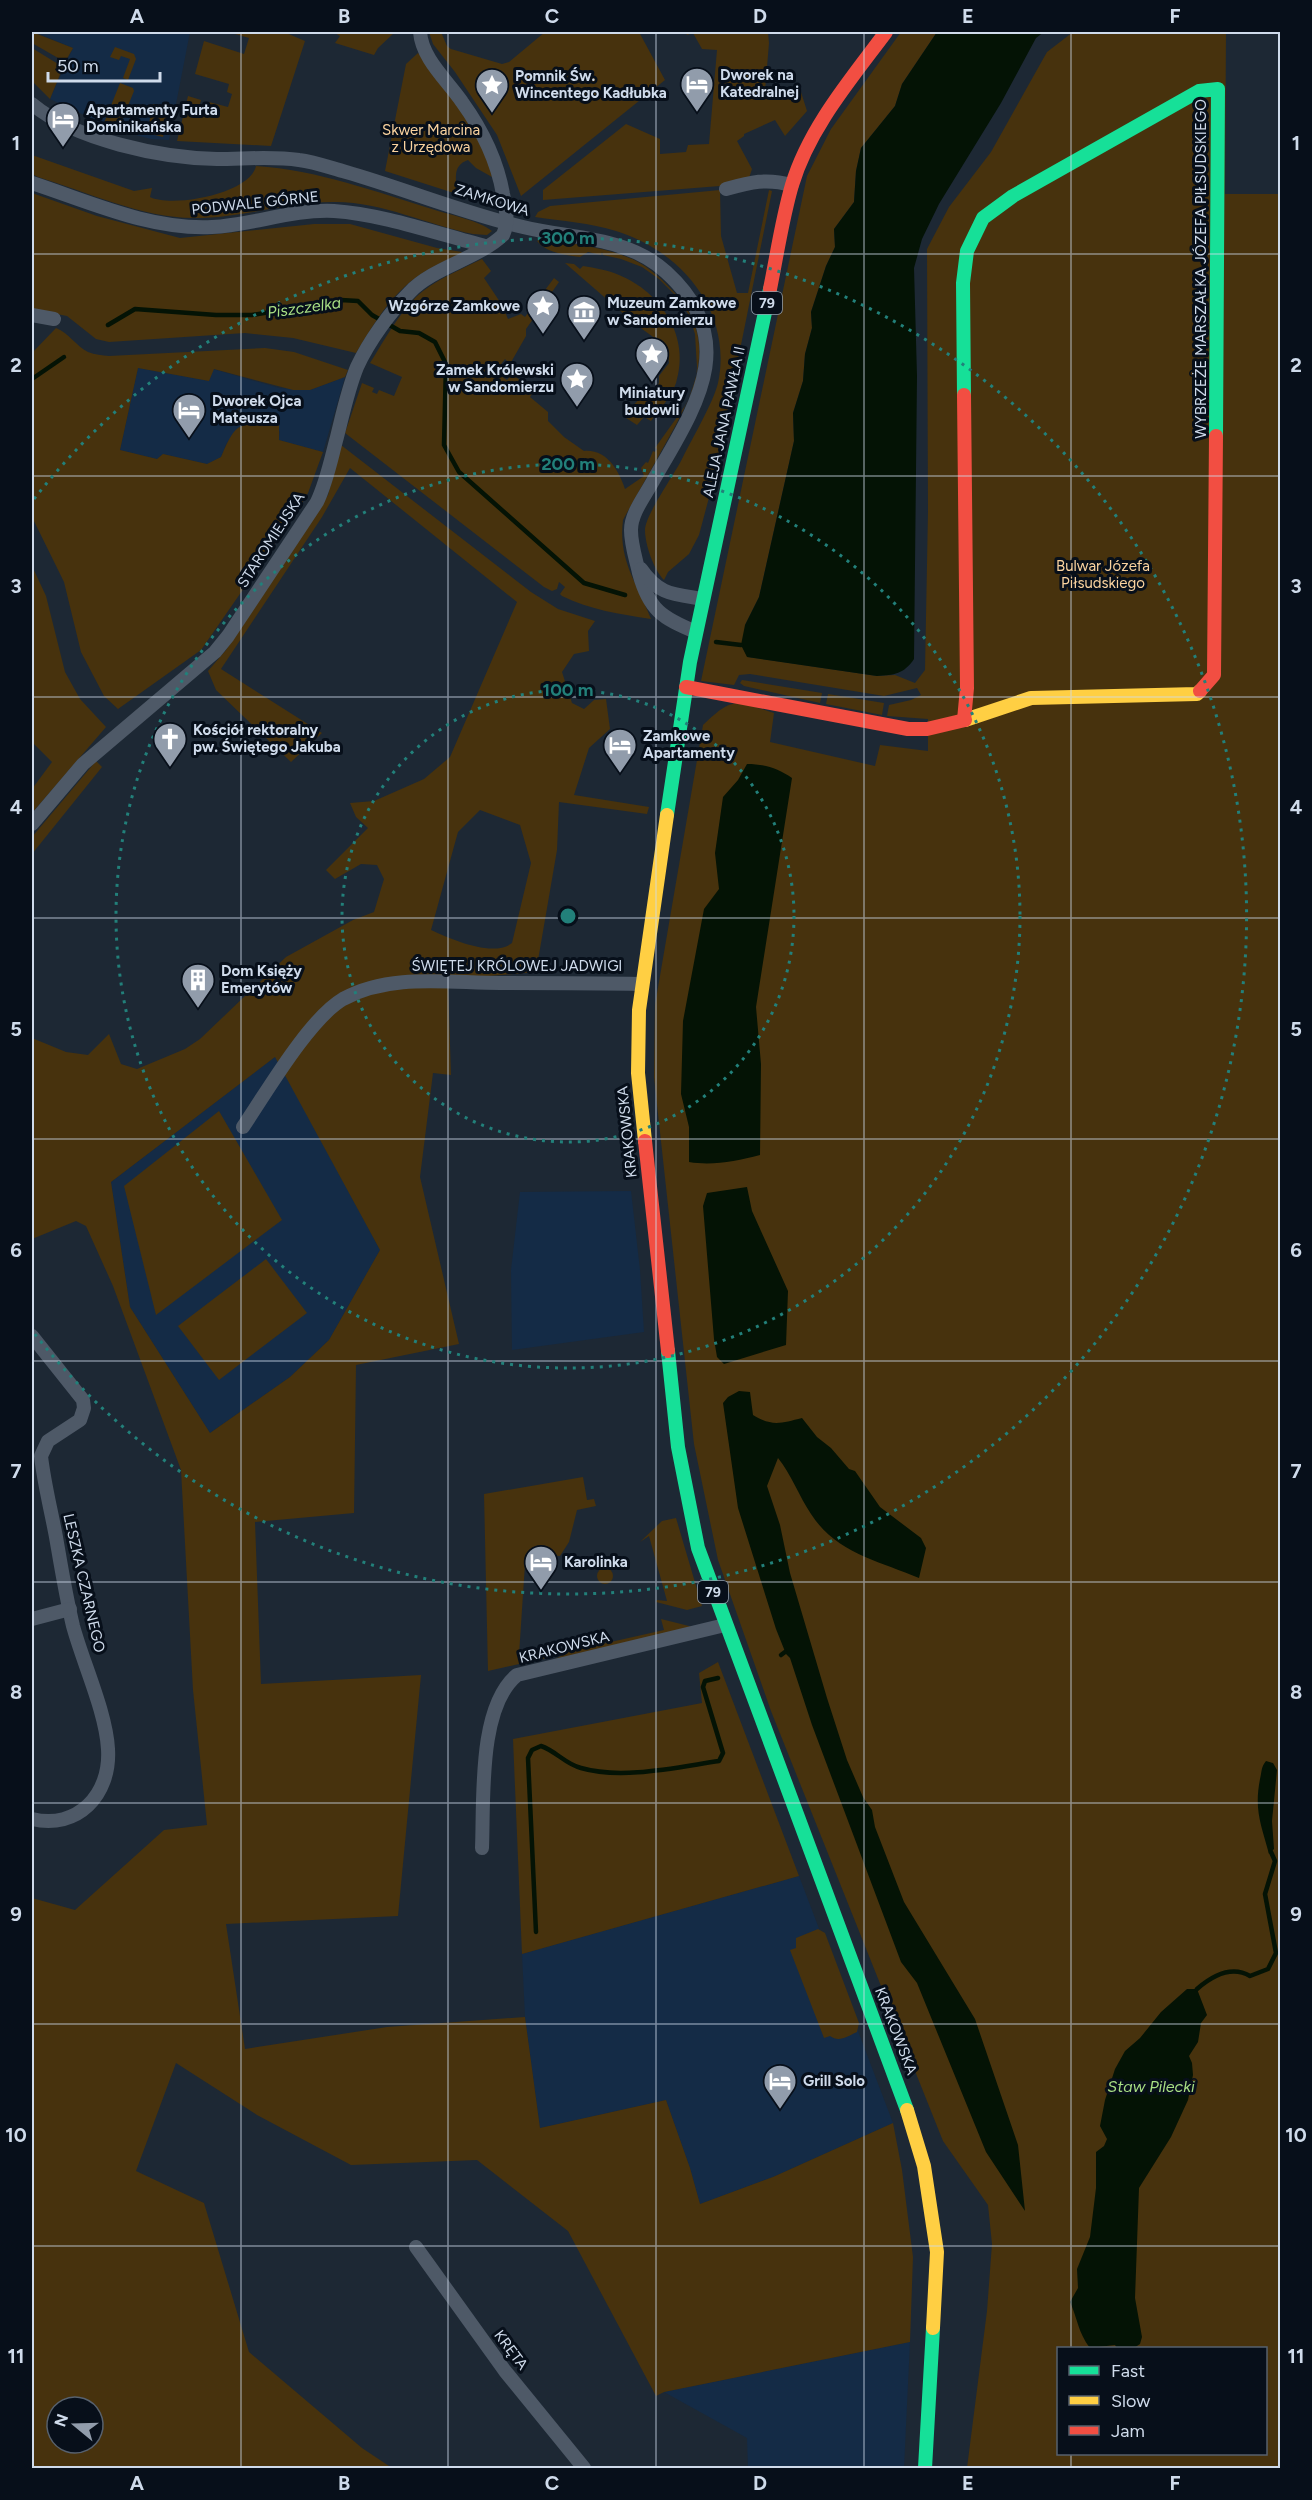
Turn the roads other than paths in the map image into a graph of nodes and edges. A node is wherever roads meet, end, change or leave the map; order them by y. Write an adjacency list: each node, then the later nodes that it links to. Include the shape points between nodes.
1 (420, 32): 7 (street, via 423,47 487,141 499,173)
2 (886, 32): 5 (main road, ALEJA JANA PAWŁA II / 79, via 814,134)
3 (32, 104): 7 (street, ZAMKOWA, via 72,128 127,146 214,159 301,160)
4 (32, 183): 8 (street, PODWALE GÓRNE, via 160,224 214,227 284,214 336,212 366,215)
5 (792, 185): 6 (street, via 758,180); 12 (main road, ALEJA JANA PAWŁA II / 79)
6 (726, 189)
7 (507, 223): 8 (street, STAROMIEJSKA, via 503,236); 11 (street, ZAMKOWA, via 601,240 646,257 678,284 704,327 707,358 701,392 632,521)
8 (485, 246): 16 (street, STAROMIEJSKA, via 416,286 376,336 355,374 320,495 228,636 200,666 83,764)
9 (32, 315): 10 (street)
10 (54, 319)
11 (637, 562): 12 (street, ZAMKOWA, via 659,590); 13 (street, ZAMKOWA, via 652,607 665,618)
12 (703, 599): 13 (main road, ALEJA JANA PAWŁA II / 79)
13 (696, 632): 14 (main road, KRAKOWSKA / 79)
14 (686, 687): 15 (main road, WYBRZEŻE MARSZAŁKA JÓZEFA PIŁSUDSKIEGO, via 908,729 927,729); 17 (main road, KRAKOWSKA / 79)
15 (964, 720): 15 (main road, WYBRZEŻE MARSZAŁKA JÓZEFA PIŁSUDSKIEGO, via 1031,698 1197,694 1214,675 1218,89 1199,91 1013,196 983,218 967,251 963,283 967,688)
16 (32, 824)
17 (641, 984): 18 (street, ŚWIĘTEJ KRÓLOWEJ JADWIGI, via 405,982 363,991 343,1000 317,1023); 22 (main road, KRAKOWSKA / 79, via 637,1017 639,1086 678,1447 698,1548)
18 (243, 1127)
19 (32, 1336): 20 (street, LESZKA CZARNEGO, via 83,1400 80,1420 48,1441 42,1456)
20 (70, 1609): 21 (street); 23 (street, LESZKA CZARNEGO, via 102,1721 107,1766 95,1798 76,1815 47,1822)
21 (32, 1619)
22 (725, 1625): 24 (street, KRAKOWSKA, via 517,1675 506,1684 491,1721); 27 (main road, KRAKOWSKA / 79, via 885,2048 924,2166 937,2252)
23 (32, 1818)
24 (482, 1848)
25 (416, 2247): 26 (street, KRĘTA, via 505,2371)
26 (584, 2469)
27 (925, 2469)

